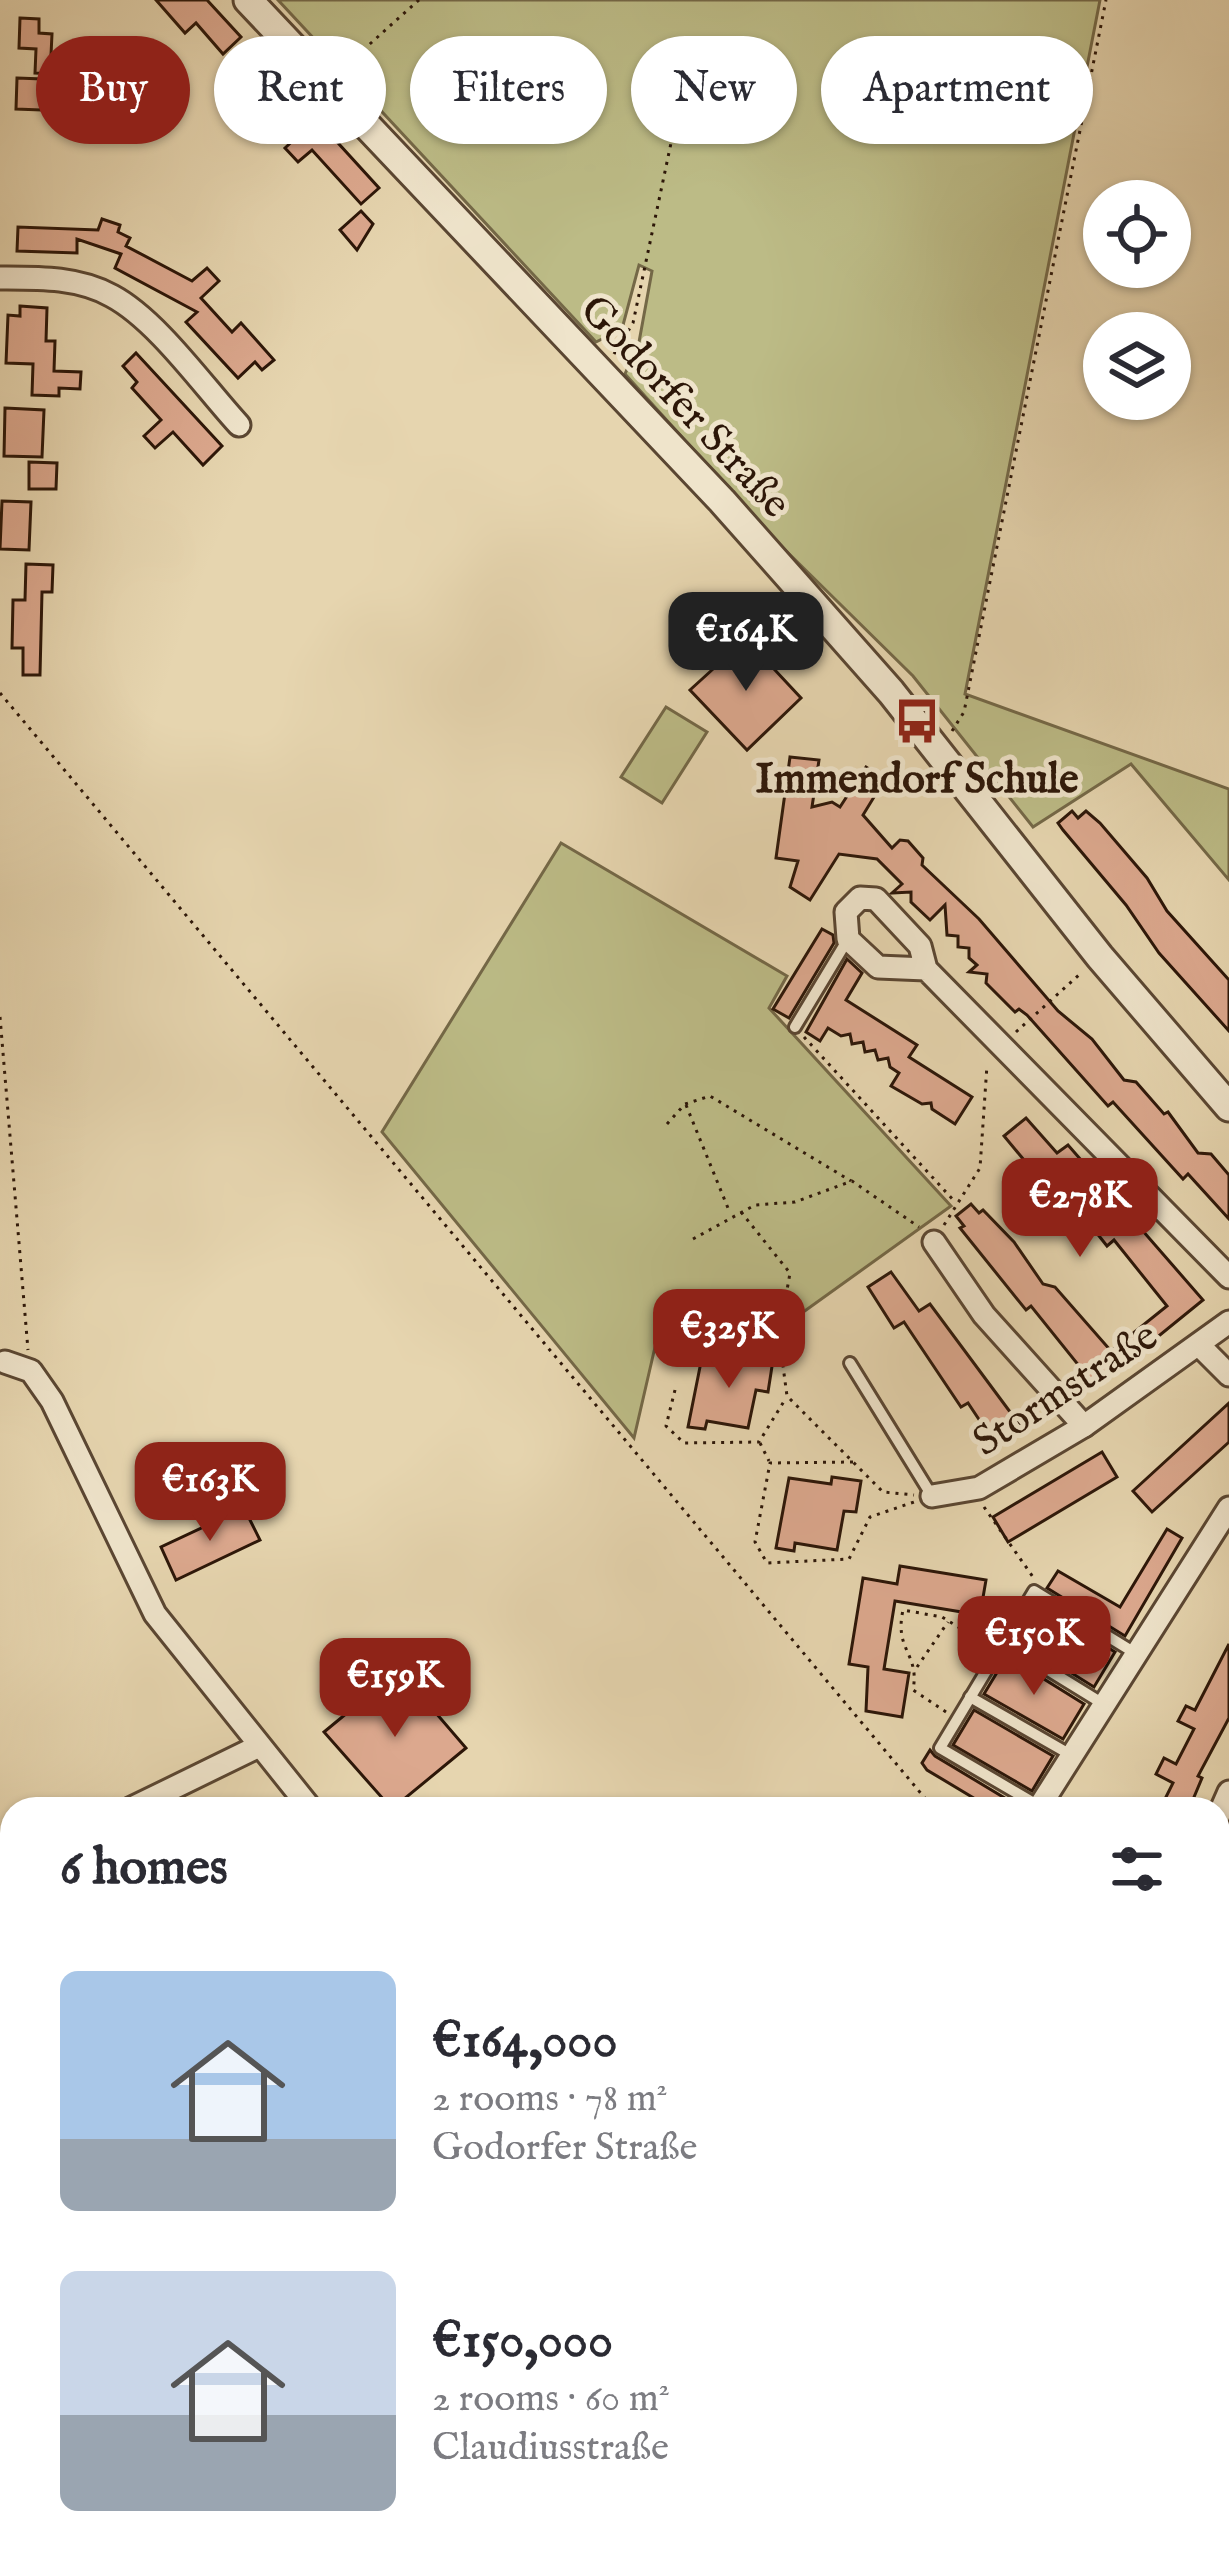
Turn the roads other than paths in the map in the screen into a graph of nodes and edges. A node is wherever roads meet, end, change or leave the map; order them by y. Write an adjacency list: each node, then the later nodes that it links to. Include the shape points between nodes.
1 (248, 0): 7 (street, Godorfer Straße, via 722,501 917,721 1100,957)
2 (0, 278): 3 (street, via 64,280 113,296)
3 (238, 425)
4 (848, 939): 5 (street, via 878,967); 5 (street, via 846,912 860,898 876,899 920,946); 6 (lane)
5 (926, 969): 9 (street)
6 (795, 1027)
7 (1226, 1098)
8 (934, 1242): 15 (street, via 984,1315)
9 (1229, 1277)
10 (1229, 1322): 11 (street, Stormstraße)
11 (1200, 1346): 14 (street); 15 (street, Stormstraße)
12 (5, 1362): 22 (street, via 31,1371 52,1401 155,1614)
13 (850, 1363): 16 (lane)
14 (1229, 1376)
15 (1084, 1426): 16 (street, Stormstraße, via 974,1489)
16 (932, 1496)
17 (1229, 1508): 19 (street)
18 (1000, 1647): 19 (lane, via 1034,1591); 20 (lane); 21 (lane)
19 (1135, 1653): 21 (street)
20 (970, 1697): 23 (lane); 26 (lane, via 940,1748)
21 (1105, 1705): 23 (street)
22 (257, 1747): 24 (street); 25 (street)
23 (1074, 1757): 27 (street)
24 (155, 1797)
25 (301, 1797)
26 (1021, 1797)
27 (1047, 1797)

